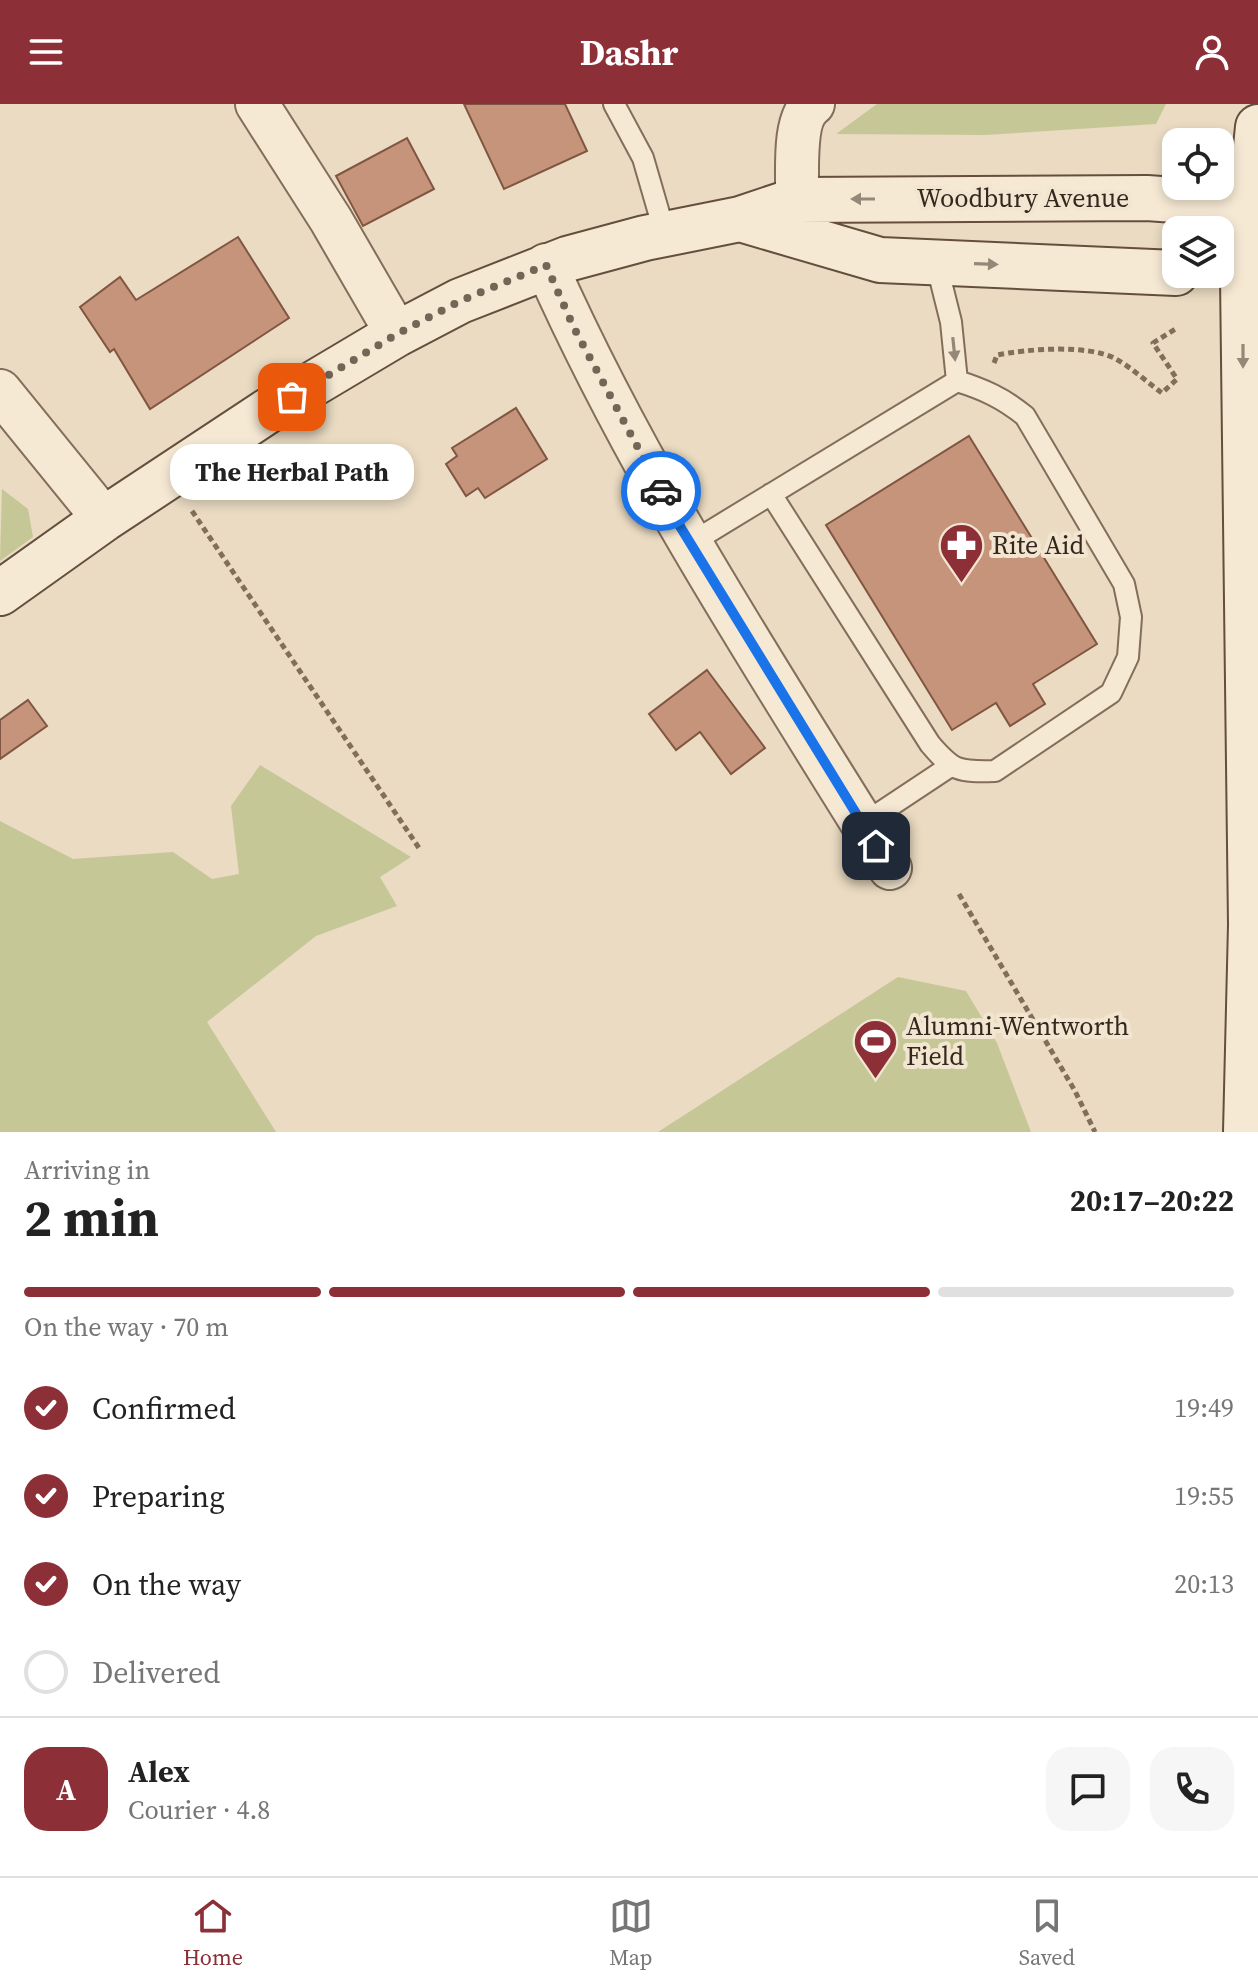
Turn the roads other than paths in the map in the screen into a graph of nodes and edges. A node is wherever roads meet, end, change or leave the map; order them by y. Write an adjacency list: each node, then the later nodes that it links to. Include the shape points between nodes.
1 (257, 104): 13 (street)
2 (614, 104): 8 (lane, via 643,158)
3 (813, 104): 5 (street, via 799,128)
4 (1258, 127): 6 (street)
5 (797, 200): 6 (street, Woodbury Avenue, one-way to 5, via 1147,198); 7 (street, Woodbury Avenue)
6 (1253, 205): 12 (street)
7 (740, 219): 8 (street, Woodbury Avenue); 9 (street, Woodbury Avenue, via 880,260)
8 (665, 234): 10 (street, Woodbury Avenue)
9 (936, 262): 11 (street, Woodbury Avenue, one-way to 11); 14 (lane, one-way to 14, via 951,322)
10 (546, 265): 13 (street, Woodbury Avenue); 18 (street, via 574,328)
11 (1162, 272)
12 (1251, 278): 23 (street, one-way to 23)
13 (397, 334): 17 (street, Woodbury Avenue)
14 (957, 381): 16 (lane); 20 (lane, via 1004,399 1025,416 1124,584 1131,617 1128,657 1111,693 995,771)
15 (0, 391): 17 (street)
16 (771, 494): 18 (lane); 20 (lane)
17 (104, 519): 19 (street, Woodbury Avenue)
18 (691, 543): 21 (street)
19 (0, 593)
20 (949, 767): 21 (lane)
21 (863, 824): 22 (street)
22 (890, 868)
23 (1246, 1132)

